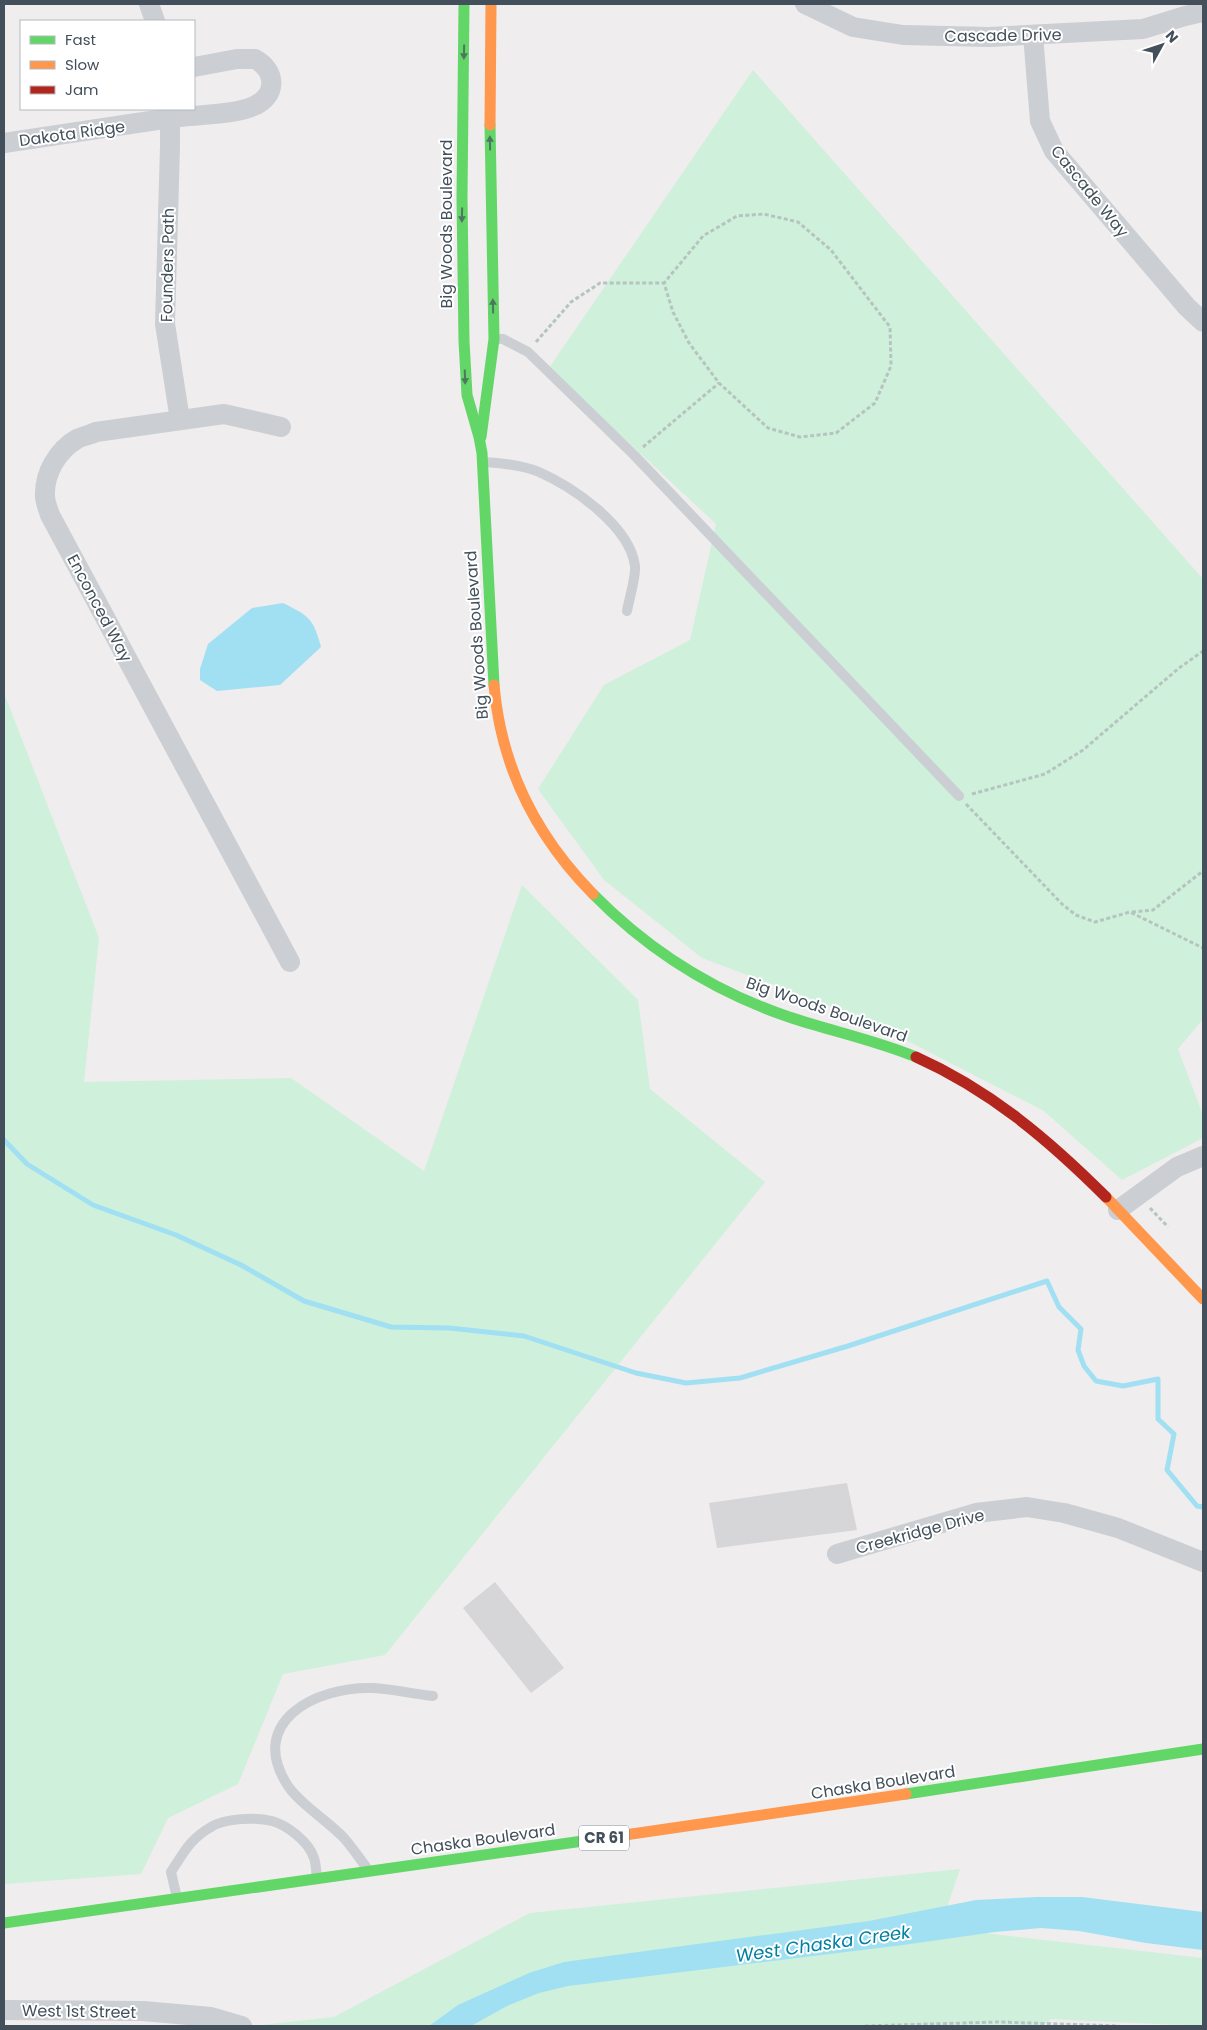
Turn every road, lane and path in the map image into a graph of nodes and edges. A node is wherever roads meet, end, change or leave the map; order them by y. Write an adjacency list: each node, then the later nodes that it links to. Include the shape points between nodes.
1 (149, 4): 6 (street)
2 (464, 4): 18 (street, Big Woods Boulevard, one-way to 18, via 461,288 466,396)
3 (491, 4): 13 (street, Big Woods Boulevard, one-way to 3)
4 (805, 4): 7 (street, Cascade Drive, via 854,27 902,35)
5 (1203, 12): 7 (street, Cascade Drive, via 1143,29)
6 (155, 20)
7 (1033, 35): 12 (street, Cascade Way, via 1040,121 1054,151)
8 (195, 66): 9 (street, Dakota Ridge, via 255,59 266,68 272,85 269,95 254,106 241,110)
9 (170, 113): 10 (street, Dakota Ridge); 16 (street, Founders Path, via 165,324)
10 (4, 143)
11 (664, 283): 14 (path, via 600,283 571,302); 15 (path, via 673,312 689,343); 15 (path, via 703,236 737,216 764,214 798,222 831,250 890,327 891,366 875,404 836,433 800,437 768,428)
12 (1203, 322)
13 (494, 339): 14 (lane, via 503,339); 18 (street, Big Woods Boulevard)
14 (528, 352): 19 (lane)
15 (719, 383): 19 (path)
16 (180, 420): 17 (street, Enconced Way, via 224,414); 27 (street, Enconced Way, via 96,432 77,439 53,462 46,480 45,496 50,515)
17 (281, 427)
18 (481, 441): 20 (street, Big Woods Boulevard)
19 (634, 456): 23 (lane)
20 (482, 461): 21 (lane, via 515,465 564,485 619,531 635,566); 30 (street, Big Woods Boulevard, via 498,720 522,794 545,835 573,872 597,899 650,944 719,987 763,1008 893,1047 968,1082 1040,1133)
21 (627, 611)
22 (1203, 651): 23 (path, via 1083,750 1045,774)
23 (959, 796): 25 (path, via 1063,906 1076,915 1095,922)
24 (1203, 871): 25 (path, via 1153,910)
25 (1130, 912): 26 (path)
26 (1203, 948)
27 (290, 962)
28 (1203, 1156): 29 (street, via 1177,1167)
29 (1138, 1195): 30 (street); 31 (path)
30 (1118, 1210): 32 (street, Big Woods Boulevard)
31 (1174, 1234)
32 (1203, 1299)
33 (838, 1554): 34 (street, Creekridge Drive, via 976,1513 1027,1507 1118,1528)
34 (1203, 1562)
35 (433, 1696): 37 (lane, via 372,1688 335,1692 311,1700 280,1725 275,1741 275,1758 289,1787 344,1837)
36 (1203, 1749): 37 (street, Chaska Boulevard / CR 61, via 783,1813)
37 (369, 1871): 38 (street, Chaska Boulevard / CR 61)
38 (317, 1878): 39 (street, Chaska Boulevard / CR 61); 39 (lane, via 314,1858 292,1831 272,1821 243,1818 213,1826 189,1843 171,1872)
39 (177, 1898): 40 (street, Chaska Boulevard / CR 61)
40 (4, 1923)
41 (4, 2010): 43 (street, West 1st Street, via 143,2012 211,2017)
42 (1013, 2024): 44 (path); 45 (path)
43 (242, 2026)
44 (865, 2026)
45 (1119, 2026)

